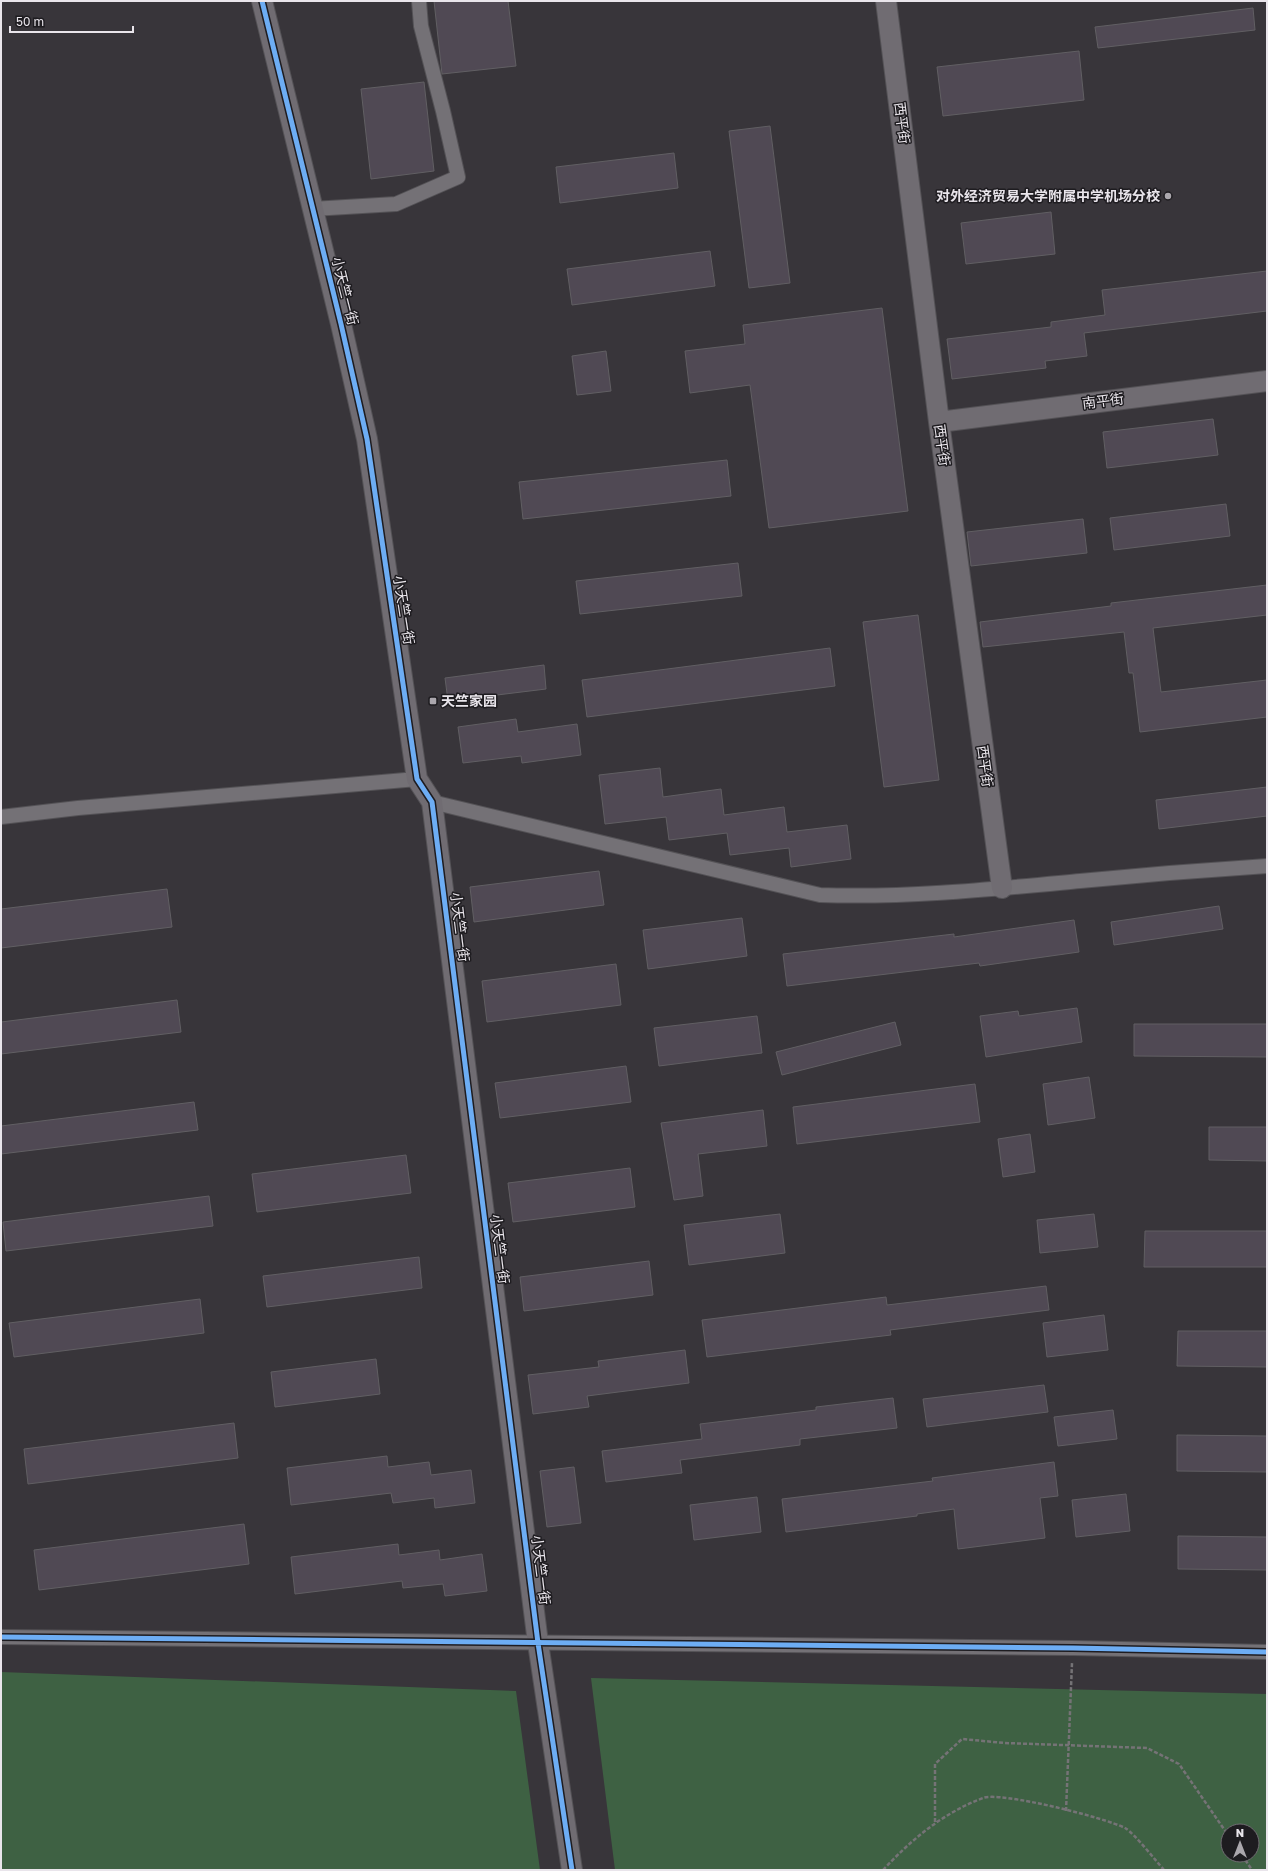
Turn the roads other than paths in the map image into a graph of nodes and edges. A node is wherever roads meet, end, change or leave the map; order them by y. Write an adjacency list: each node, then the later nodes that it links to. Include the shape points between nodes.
1 (262, 1): 4 (street, 小天竺一街)
2 (419, 1): 4 (street, via 421,26 458,177 396,204)
3 (886, 1): 6 (street, 西平街)
4 (312, 209): 7 (street, 小天竺一街, via 367,439)
5 (1267, 381): 6 (street, 南平街)
6 (939, 422): 11 (street, 西平街)
7 (417, 779): 8 (street, 小天竺一街); 9 (street)
8 (432, 802): 11 (street, via 820,895 863,897); 13 (street, 小天竺一街)
9 (1, 817)
10 (1267, 866): 11 (street)
11 (1002, 888)
12 (1, 1637): 13 (street)
13 (538, 1643): 14 (street); 15 (street, 小天竺一街)
14 (1267, 1652)
15 (572, 1870)

